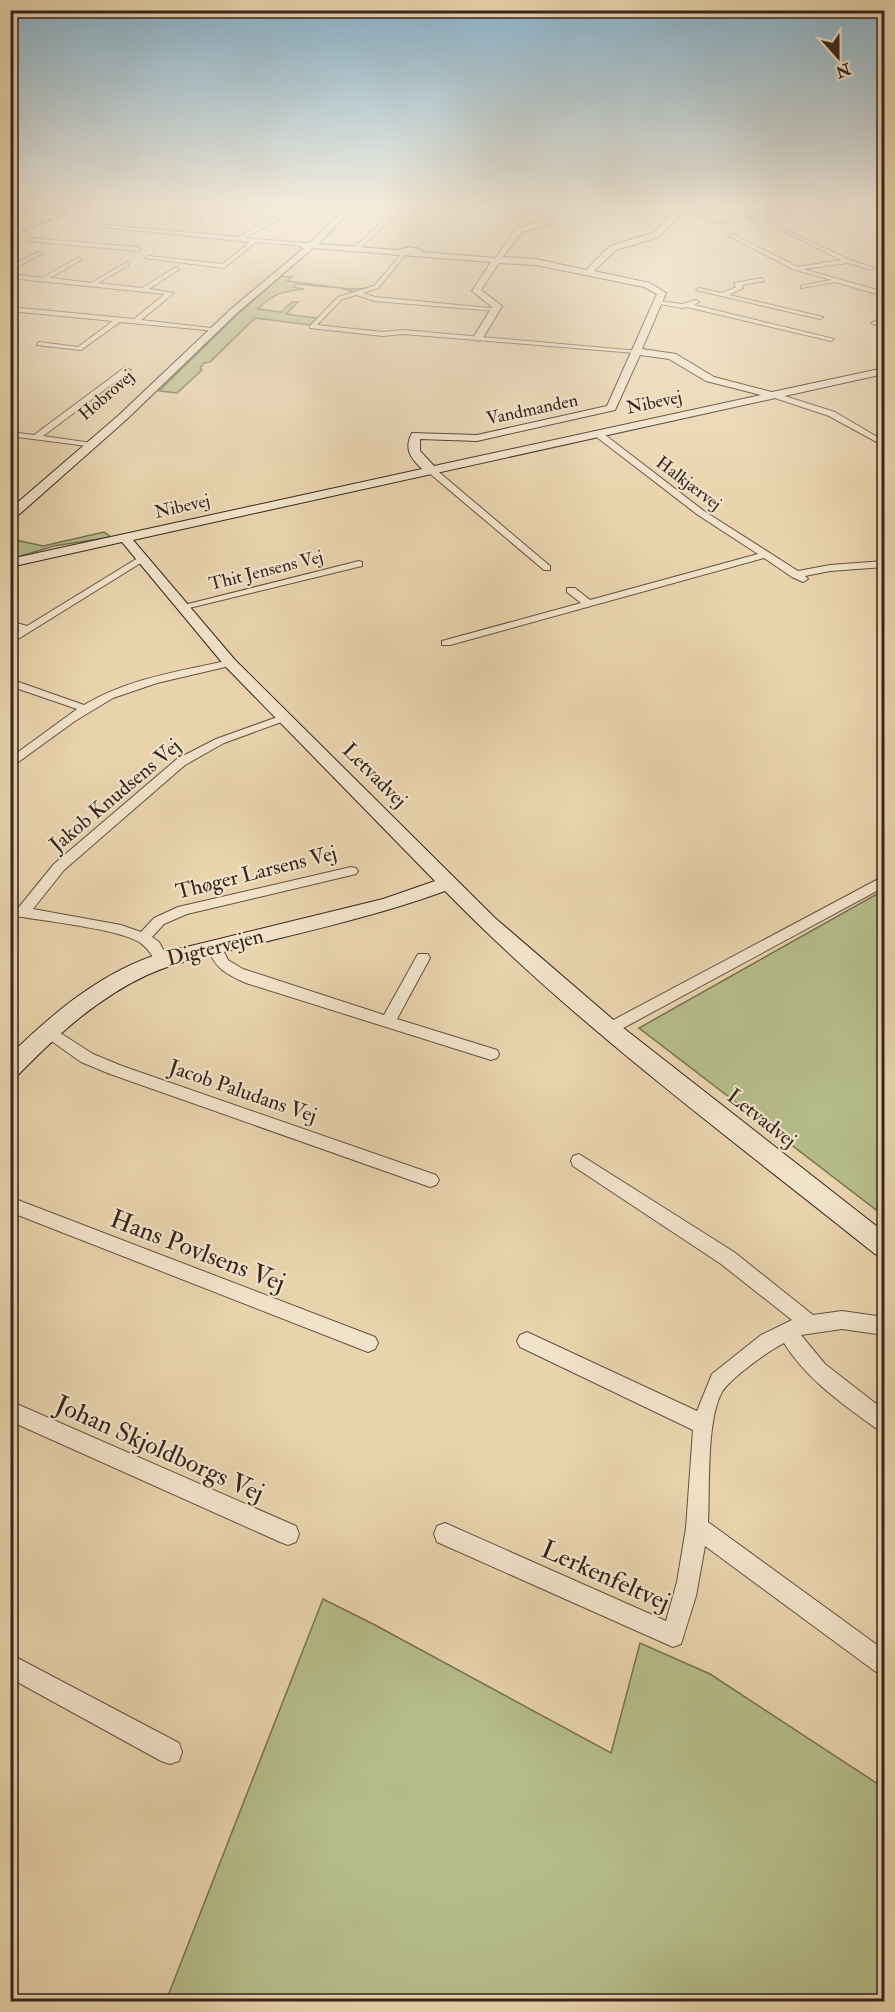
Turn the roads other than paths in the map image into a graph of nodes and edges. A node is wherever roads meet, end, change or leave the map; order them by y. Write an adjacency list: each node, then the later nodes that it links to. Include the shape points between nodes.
1 (162, 301): 17 (street)
2 (245, 301): 19 (street, Hobrovej)
3 (337, 301): 20 (street, via 312,327)
4 (397, 301): 12 (street)
5 (488, 301): 12 (street)
6 (702, 301): 10 (street)
7 (748, 301): 14 (street)
8 (658, 303): 10 (street); 23 (street, via 645,334 646,344)
9 (82, 305): 13 (street)
10 (688, 305): 21 (street)
11 (10, 309): 13 (street)
12 (496, 309): 20 (street)
13 (66, 315): 16 (street)
14 (820, 317)
15 (885, 319): 18 (street)
16 (118, 320): 17 (street); 22 (street, via 79,349)
17 (134, 322): 19 (street)
18 (874, 323)
19 (213, 328): 30 (street, Hobrovej); 32 (street, Hobrovej)
20 (478, 338): 23 (street)
21 (831, 339)
22 (39, 344)
23 (638, 353): 26 (street, via 686,363 710,379); 33 (street, Vandmanden, via 637,363 628,368 613,406 604,411 477,438 416,435 415,456)
24 (127, 370): 29 (street, Hobrovej)
25 (885, 371): 26 (street, Nibevej)
26 (775, 395): 27 (street, Nibevej); 31 (street, via 842,418)
27 (597, 433): 33 (street, Nibevej); 36 (street, Halkjærvej, via 701,513)
28 (10, 434): 29 (street, Hobrovej)
29 (36, 437): 30 (street, Hobrovej)
30 (79, 443): 32 (street, Hobrovej); 34 (street, Hobrovej)
31 (885, 444)
32 (92, 445): 34 (street, Hobrovej)
33 (431, 470): 35 (street, Nibevej); 41 (street)
34 (11, 512)
35 (125, 538): 37 (street, Letvadvej); 38 (street, Nibevej)
36 (765, 555): 40 (street, Halkjærvej, via 799,577 830,568); 43 (street)
37 (141, 559): 44 (street, Letvadvej); 46 (street)
38 (10, 564)
39 (359, 564): 44 (street, Thit Jensens Vej)
40 (885, 564)
41 (547, 568)
42 (571, 590): 43 (street)
43 (587, 603): 48 (street)
44 (182, 607): 49 (street, Letvadvej)
45 (10, 624): 46 (street)
46 (29, 630): 47 (street)
47 (10, 641)
48 (446, 643)
49 (230, 663): 51 (street, via 122,691); 52 (street, Letvadvej)
50 (10, 682): 51 (street)
51 (86, 709): 53 (street)
52 (283, 718): 56 (street, Letvadvej); 57 (street, Jakob Knudsens Vej, via 220,741 181,762 59,867)
53 (10, 764)
54 (351, 871): 58 (street, Thøger Larsens Vej, via 183,910 159,921)
55 (885, 881): 63 (street)
56 (449, 883): 59 (street, Digtervejen, via 387,905); 63 (street, Letvadvej, via 512,945)
57 (17, 911): 58 (street, via 121,930)
58 (143, 938): 61 (street)
59 (214, 946): 61 (street, Digtervejen); 62 (street, via 218,960 226,968 251,979)
60 (423, 958): 62 (street)
61 (162, 960): 64 (street, Digtervejen, via 126,974 94,993)
62 (388, 1021): 65 (street)
63 (609, 1029): 70 (street, Letvadvej)
64 (48, 1031): 66 (street, Digtervejen); 68 (street, Jacob Paludans Vej, via 87,1058 116,1070)
65 (491, 1054)
66 (14, 1060)
67 (579, 1161): 71 (street, via 751,1274)
68 (430, 1180)
69 (10, 1204): 75 (street, Hans Povlsens Vej)
70 (885, 1246)
71 (810, 1324): 72 (street, Lerkenfeltvej, via 842,1320); 73 (street, Lerkenfeltvej)
72 (885, 1326)
73 (787, 1331): 77 (street, via 802,1354 833,1384); 78 (street, Lerkenfeltvej, via 764,1341 716,1386)
74 (527, 1341): 78 (street)
75 (368, 1343)
76 (10, 1411): 80 (street, Johan Skjoldborgs Vej)
77 (885, 1422)
78 (704, 1425): 79 (street, Lerkenfeltvej)
79 (696, 1526): 81 (street, Lerkenfeltvej, via 682,1608 673,1636); 82 (street)
80 (288, 1534)
81 (445, 1534)
82 (885, 1664)
83 (10, 1665): 84 (street)
84 (170, 1752)

